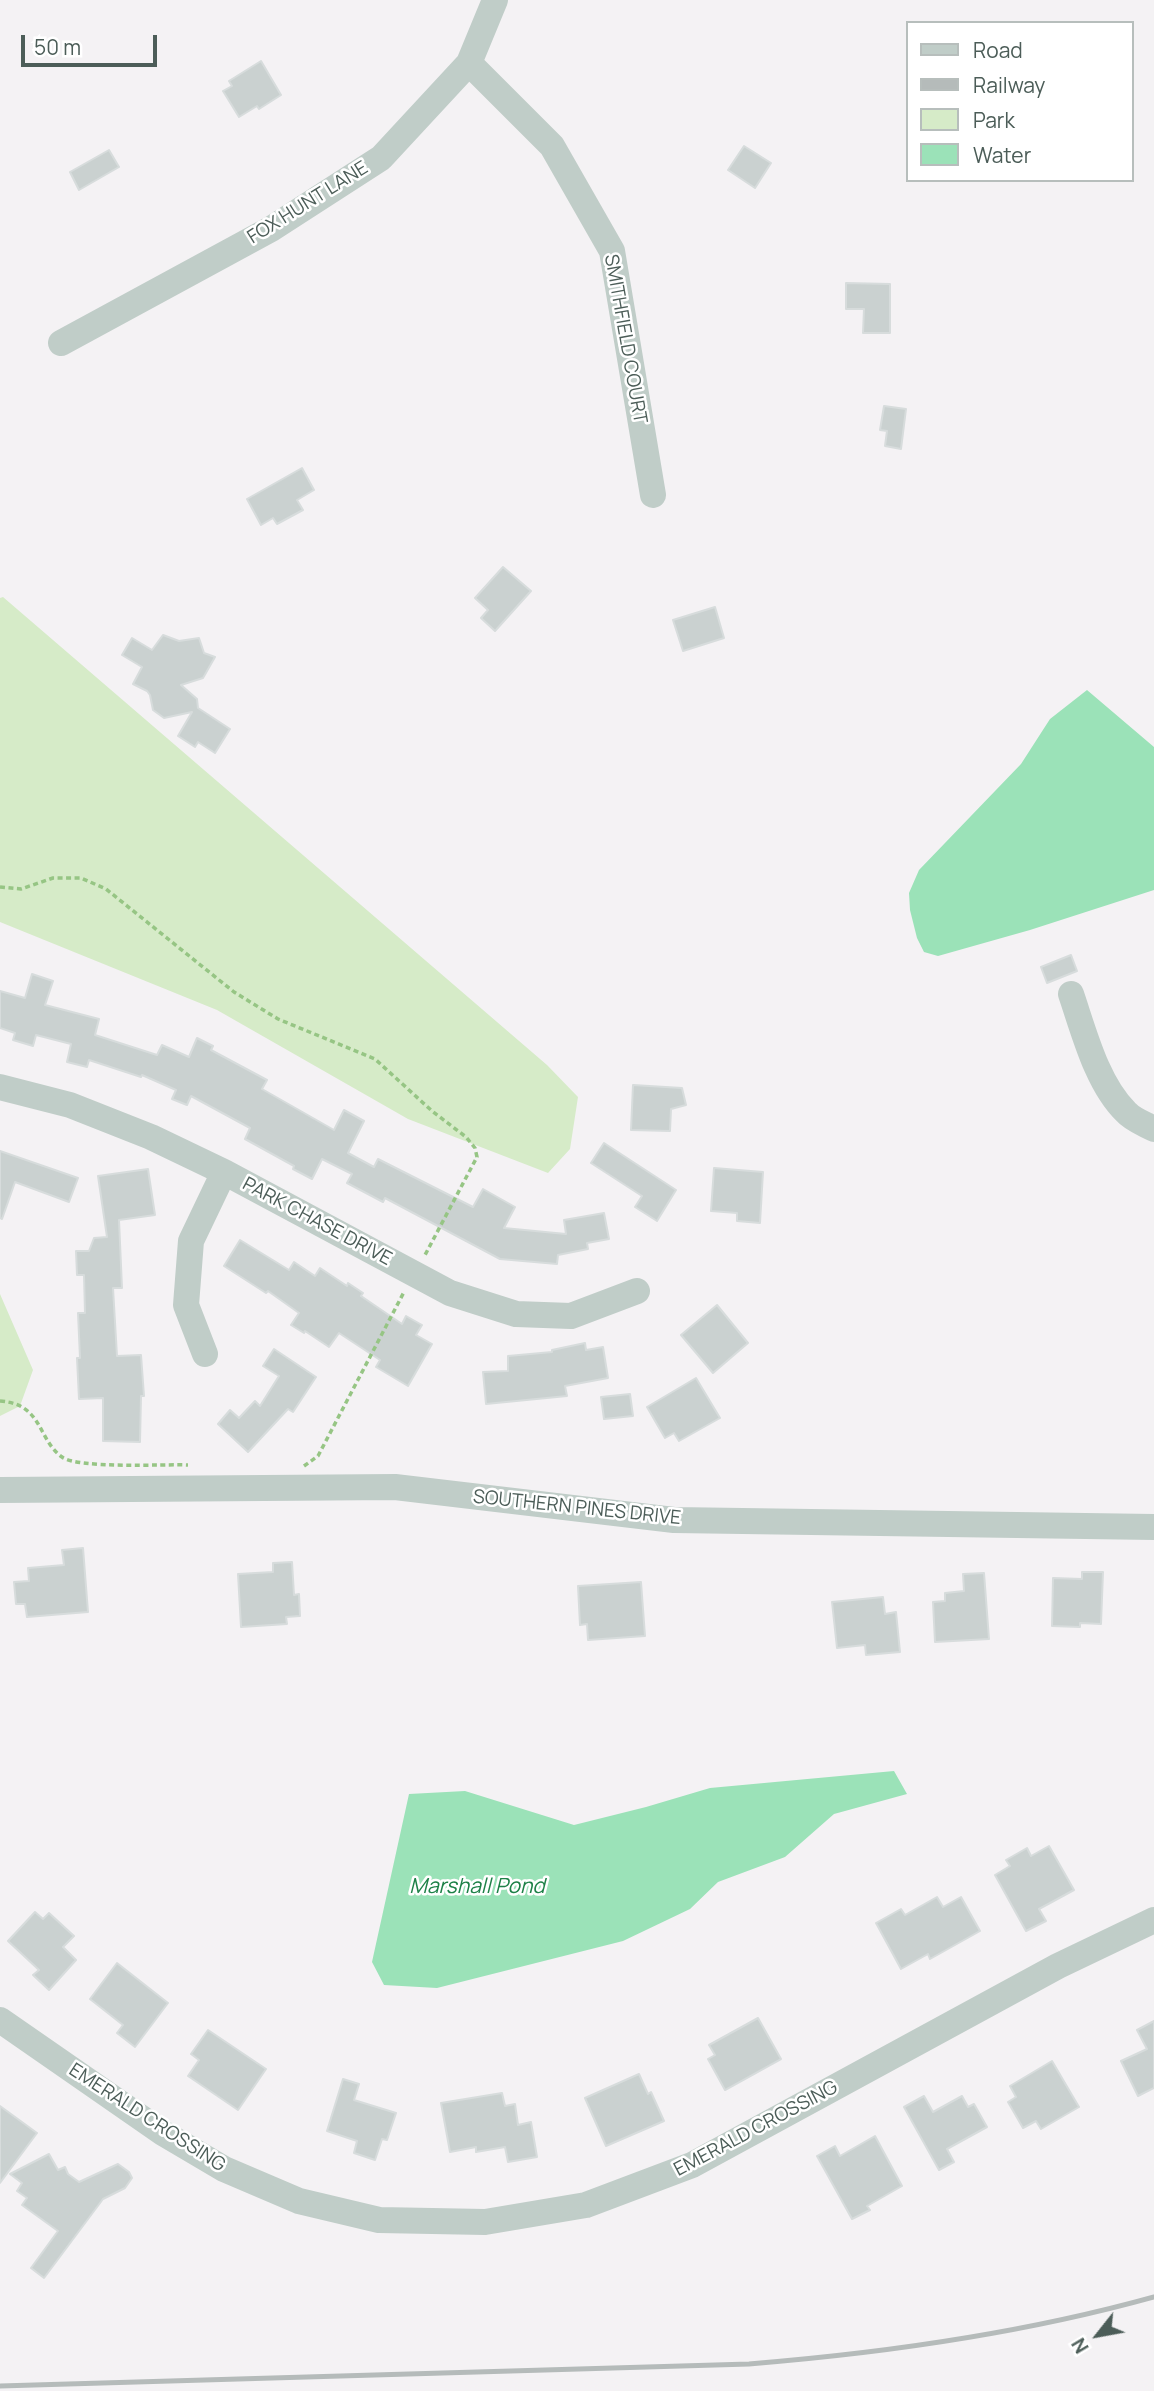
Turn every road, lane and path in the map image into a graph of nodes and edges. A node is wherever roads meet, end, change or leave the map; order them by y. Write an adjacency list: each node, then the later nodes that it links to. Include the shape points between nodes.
1 (495, 0): 2 (street, FOX HUNT LANE)
2 (469, 63): 3 (street, FOX HUNT LANE, via 381,158 271,229); 4 (street, SMITHFIELD COURT, via 552,146 612,251)
3 (61, 343)
4 (653, 495)
5 (1071, 994): 7 (street, via 1110,1095 1128,1115)
6 (0, 1087): 8 (street, PARK CHASE DRIVE, via 70,1105)
7 (1154, 1129)
8 (224, 1172): 9 (street, PARK CHASE DRIVE, via 450,1293 516,1314 571,1316); 10 (street, via 191,1241 186,1305)
9 (637, 1291)
10 (205, 1354)
11 (0, 1490): 12 (street, SOUTHERN PINES DRIVE, via 395,1487 674,1520)
12 (1154, 1527)
13 (1154, 1920): 14 (street, EMERALD CROSSING, via 1058,1966 692,2165 586,2205 485,2222 379,2220 299,2201 224,2169 163,2133)
14 (0, 2020)

